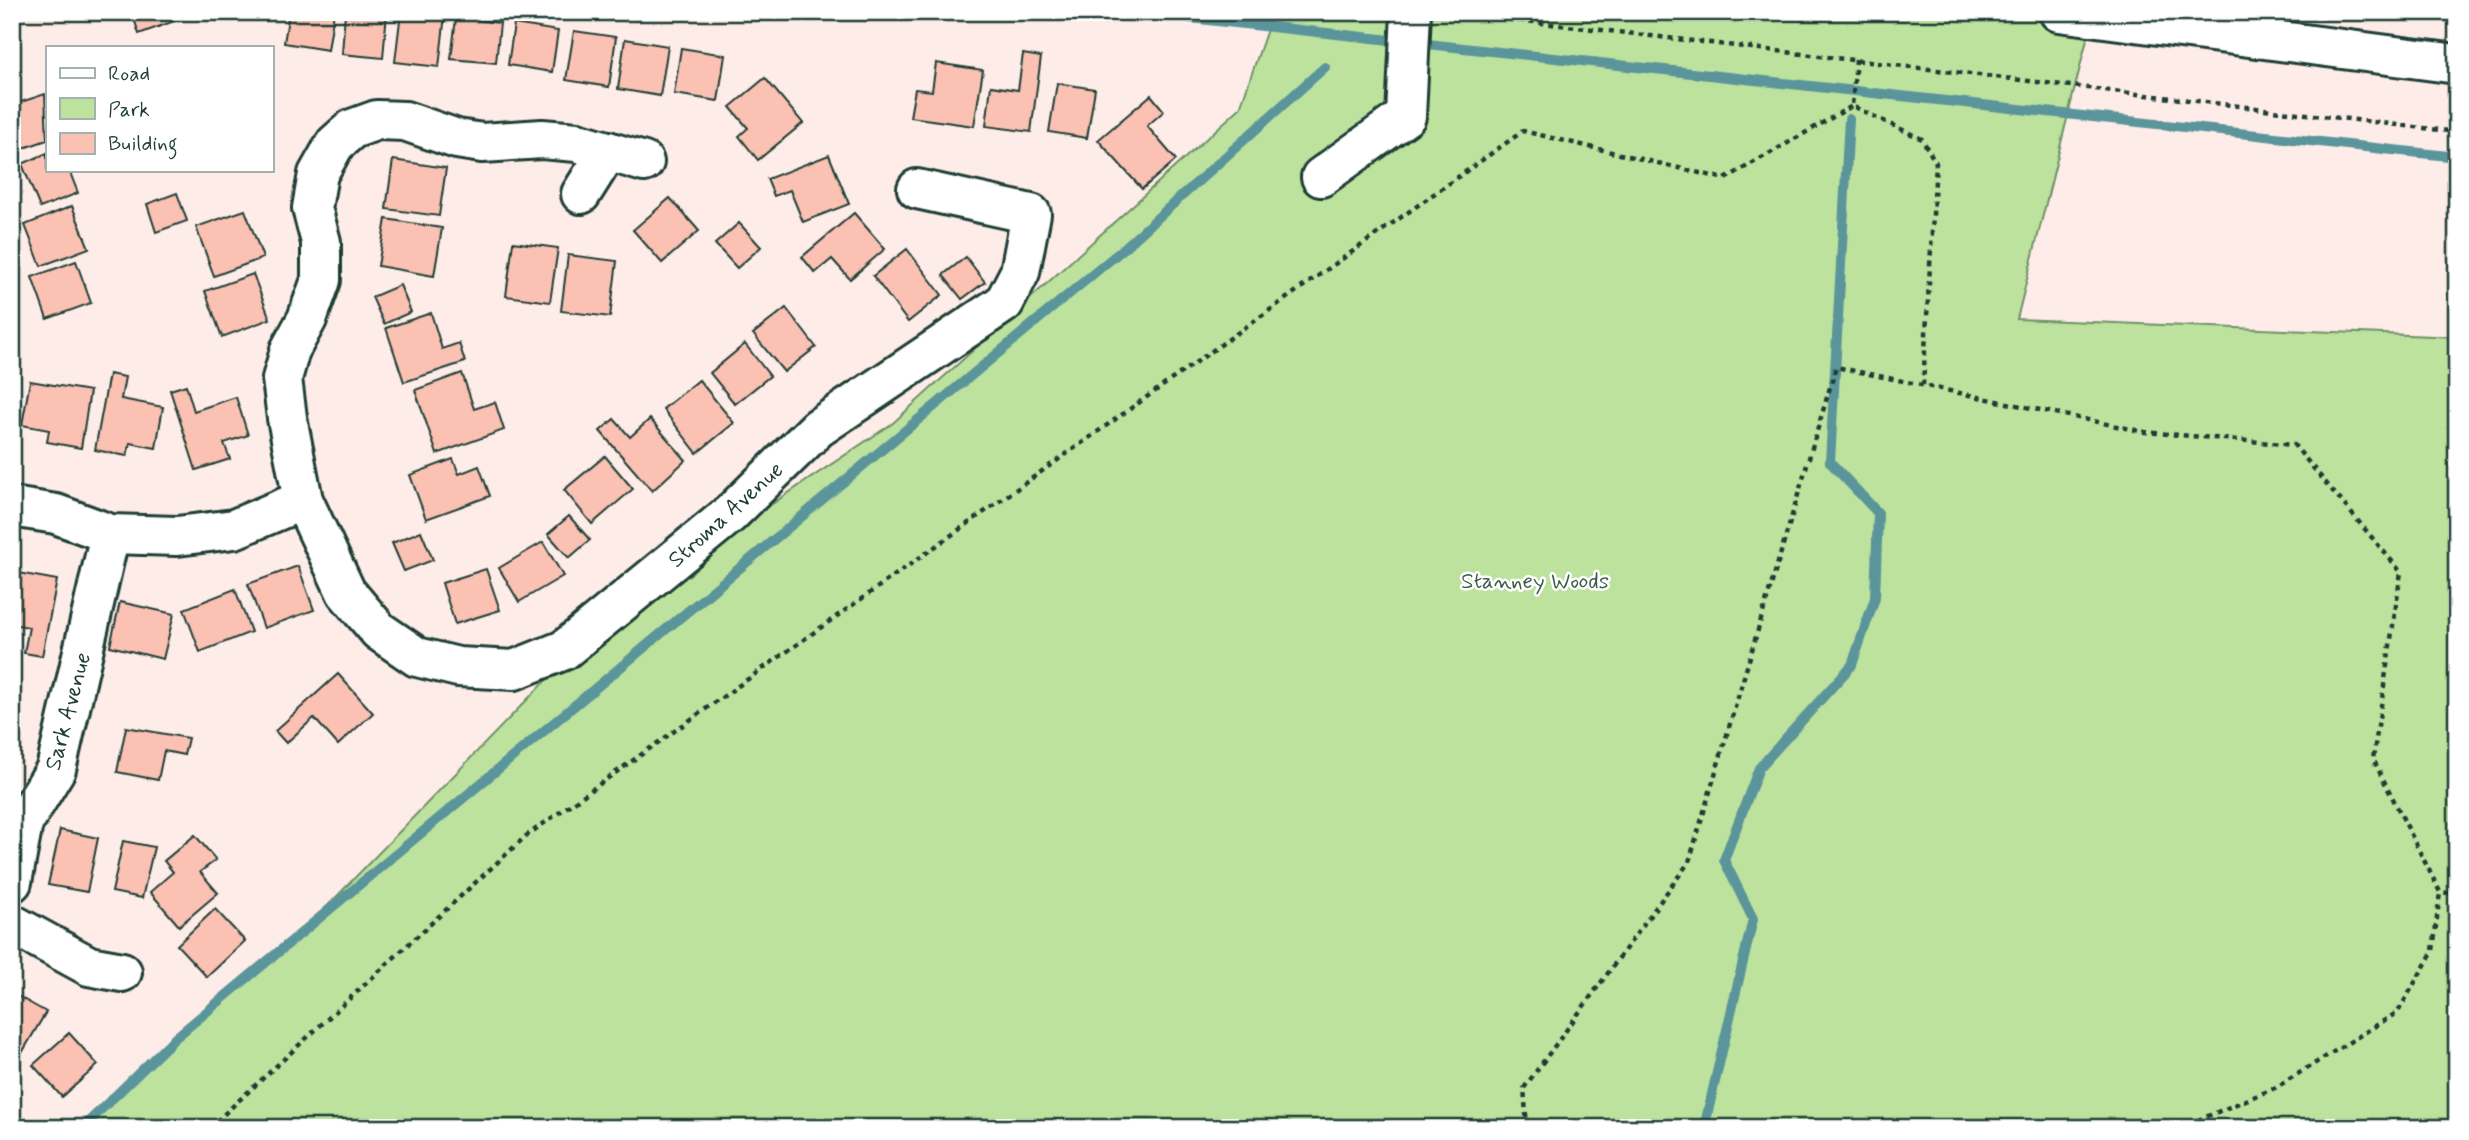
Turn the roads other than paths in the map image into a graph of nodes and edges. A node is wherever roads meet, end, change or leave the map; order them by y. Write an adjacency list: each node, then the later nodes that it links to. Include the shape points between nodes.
1 (1411, 12): 4 (street, via 1406,116)
2 (2059, 12): 3 (street)
3 (2457, 64)
4 (1321, 177)
5 (917, 188): 7 (street, Stroma Avenue, via 1031,214 1020,272 1004,303 818,428 730,514 564,650 514,670 458,667 417,657 379,631 346,592)
6 (581, 194): 7 (street, via 626,157 577,142 457,139 405,121 377,120 352,129 335,144 318,174 312,208 321,242 321,280 282,379)
7 (303, 500): 9 (street, via 234,529 177,536)
8 (12, 507): 9 (street, via 56,514)
9 (110, 534): 10 (street, Sark Avenue, via 56,769 23,824)
10 (12, 883)
11 (12, 924): 12 (street, via 89,966)
12 (122, 972)

